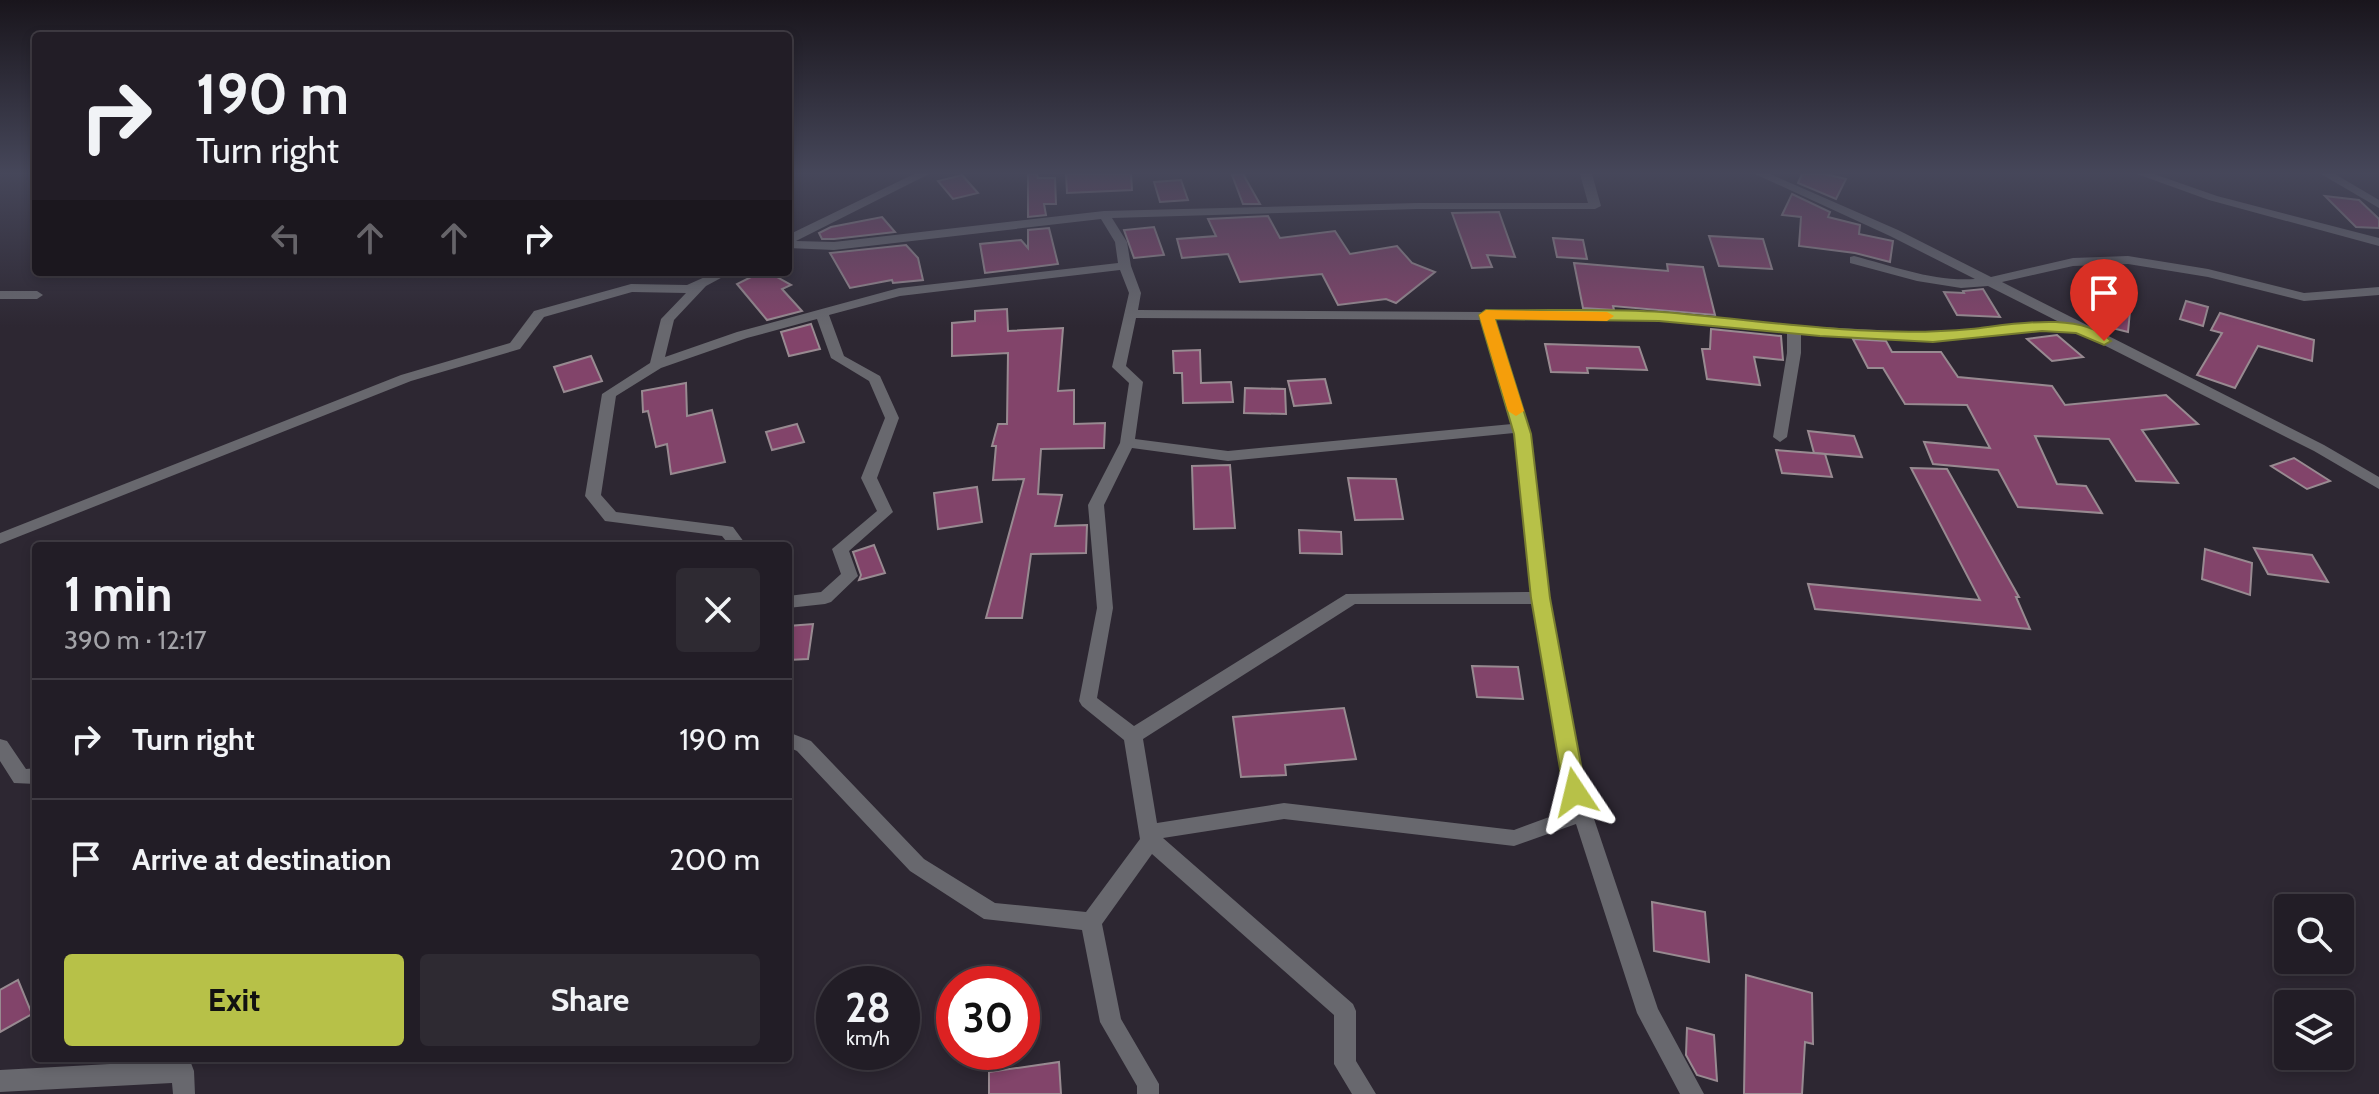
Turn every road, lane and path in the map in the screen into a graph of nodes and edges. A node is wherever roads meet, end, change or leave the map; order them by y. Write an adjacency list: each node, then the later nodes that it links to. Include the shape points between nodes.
1 (822, 225): 6 (street)
2 (1016, 225): 7 (street, via 834,246)
3 (1111, 225): 10 (street)
4 (1876, 225): 12 (street)
5 (2315, 225): 8 (street)
6 (792, 240)
7 (792, 242)
8 (2379, 242)
9 (1854, 260): 12 (street, via 1944,282)
10 (1125, 266): 17 (street, via 899,292); 18 (street, via 1135,293)
11 (717, 276): 13 (street)
12 (1987, 282): 14 (street, via 2073,262 2128,260 2304,297); 21 (street)
13 (702, 283): 22 (street, via 668,319); 27 (street, via 689,289 631,288 539,314 515,346 406,378)
14 (2379, 291)
15 (0, 295): 16 (street)
16 (37, 295)
17 (821, 312): 22 (street); 30 (street, via 838,358 875,379 892,418 869,478 885,512 840,549 850,576 825,598)
18 (1131, 314): 19 (street); 25 (street, via 1119,367 1136,382)
19 (1486, 315): 20 (street, via 1659,317); 23 (street)
20 (1794, 328): 21 (street, via 1933,337 2042,326); 24 (street)
21 (2079, 329): 26 (street, via 2319,448)
22 (656, 365): 28 (street, via 609,394 593,496 611,517 727,531)
23 (1521, 428): 25 (street, via 1228,456); 29 (street)
24 (1780, 437)
25 (1127, 443): 31 (street, via 1096,505 1105,608 1088,701)
26 (2379, 484)
27 (0, 539)
28 (736, 542)
29 (1540, 598): 31 (street, via 1352,598); 35 (street)
30 (792, 602)
31 (1133, 736): 36 (street)
32 (792, 741): 37 (street, via 804,746 917,865 991,912)
33 (0, 746): 34 (street, via 21,777)
34 (32, 776)
35 (1582, 813): 36 (street, via 1514,838 1284,811 1157,831); 43 (street, via 1648,1013)
36 (1150, 840): 37 (street); 42 (street, via 1345,1011 1345,1064)
37 (1091, 922): 41 (street, via 1111,1022 1148,1084)
38 (170, 1065): 39 (street); 40 (street, via 183,1071)
39 (0, 1081)
40 (184, 1094)
41 (1148, 1094)
42 (1365, 1094)
43 (1693, 1094)

